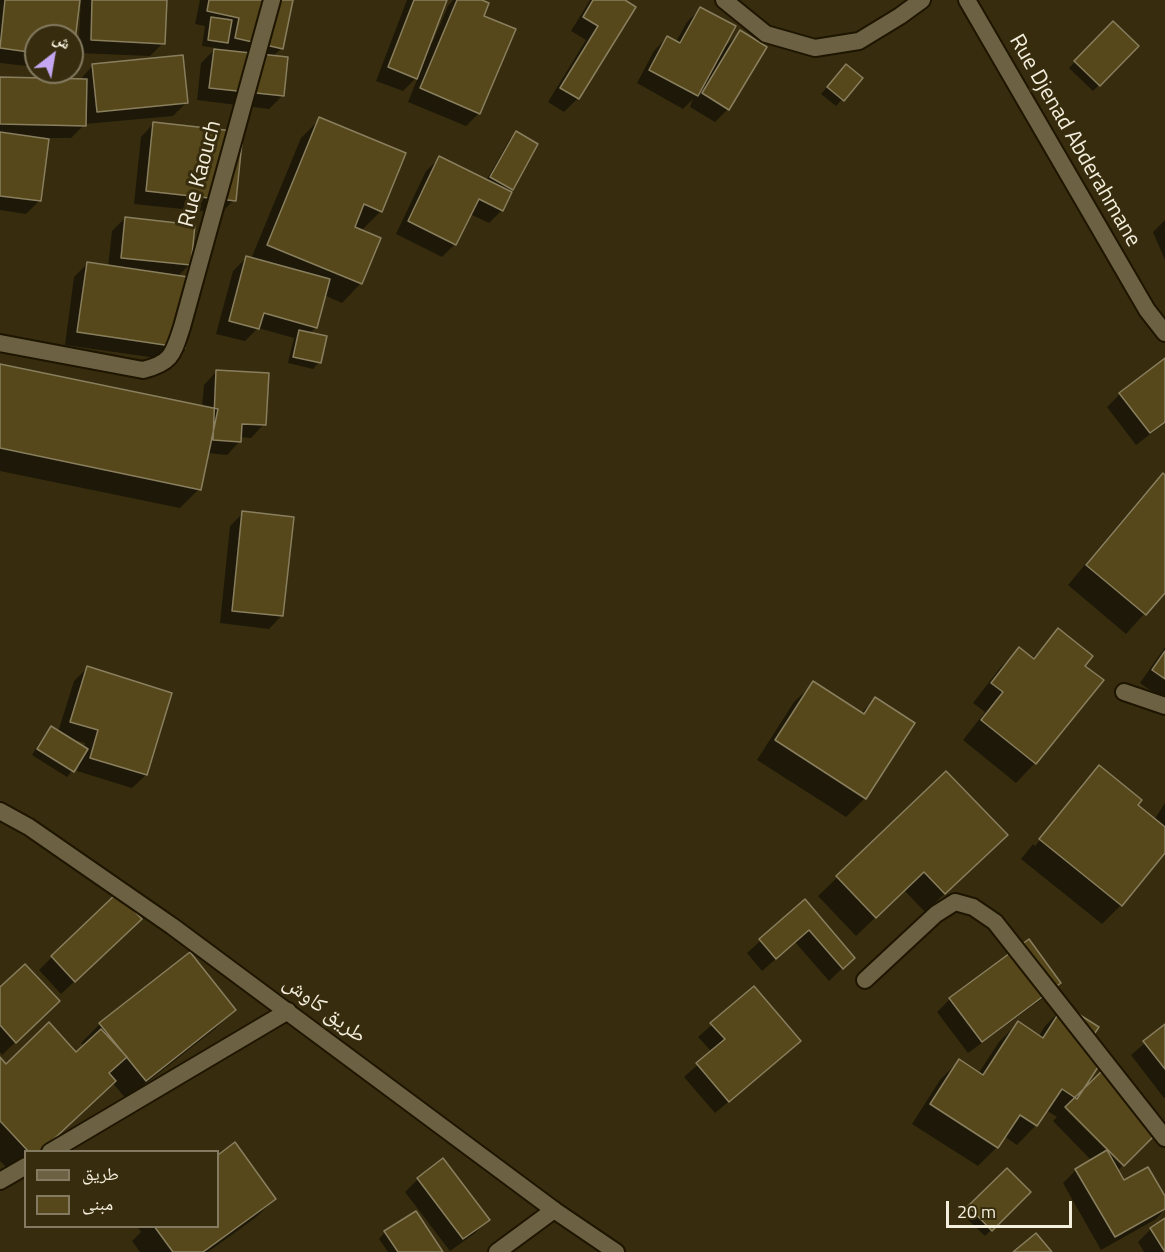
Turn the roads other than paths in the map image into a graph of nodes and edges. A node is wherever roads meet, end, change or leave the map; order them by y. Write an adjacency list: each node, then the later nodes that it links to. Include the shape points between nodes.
1 (272, 0): 6 (street, Rue Kaouch, via 182,327 169,359 143,370)
2 (724, 0): 3 (street, via 766,34 815,48 859,40)
3 (922, 0)
4 (967, 0): 5 (street, Rue Djenad Abderahmane, via 1141,301)
5 (1165, 333)
6 (0, 343)
7 (1124, 692): 8 (street)
8 (1165, 706)
9 (0, 811): 11 (street, طريق كاوش, via 163,919)
10 (865, 980): 12 (street, via 936,914 956,902 974,907 994,922)
11 (288, 1011): 13 (street); 16 (street, طريق كاوش)
12 (1165, 1138)
13 (53, 1150)
14 (24, 1167): 15 (street)
15 (0, 1181)
16 (554, 1210): 17 (street); 18 (street, طريق كاوش)
17 (497, 1252)
18 (616, 1252)

